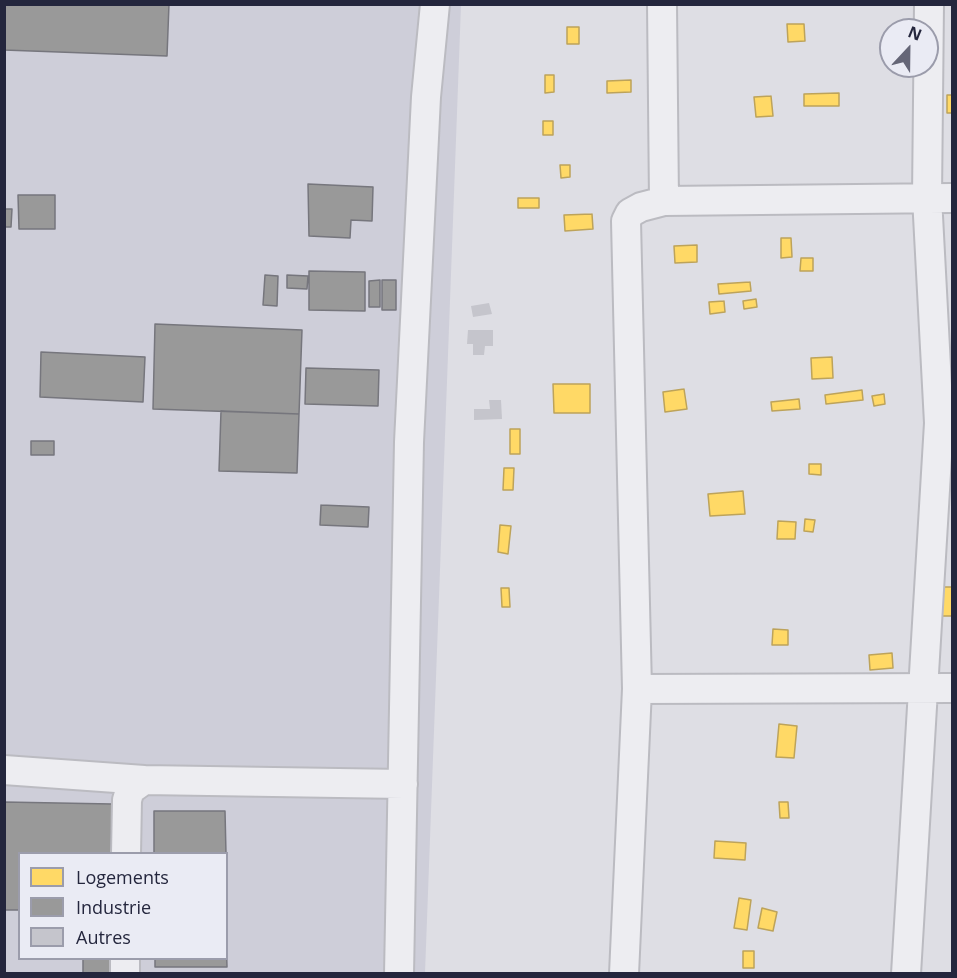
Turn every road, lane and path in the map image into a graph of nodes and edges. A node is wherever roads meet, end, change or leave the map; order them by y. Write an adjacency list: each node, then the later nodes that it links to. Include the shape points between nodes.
1 (435, 4): 11 (street, via 426,97 409,442)
2 (662, 4): 5 (street)
3 (929, 4): 4 (street)
4 (940, 197): 5 (street); 6 (street, via 939,423)
5 (664, 201): 8 (street, via 641,207 630,213 626,221)
6 (921, 688): 7 (street); 8 (street); 15 (street)
7 (952, 688)
8 (636, 689): 14 (street)
9 (4, 770): 10 (street)
10 (144, 780): 11 (street); 12 (street, via 130,790 127,800)
11 (403, 784): 13 (street)
12 (126, 852)
13 (399, 974)
14 (624, 974)
15 (906, 974)

